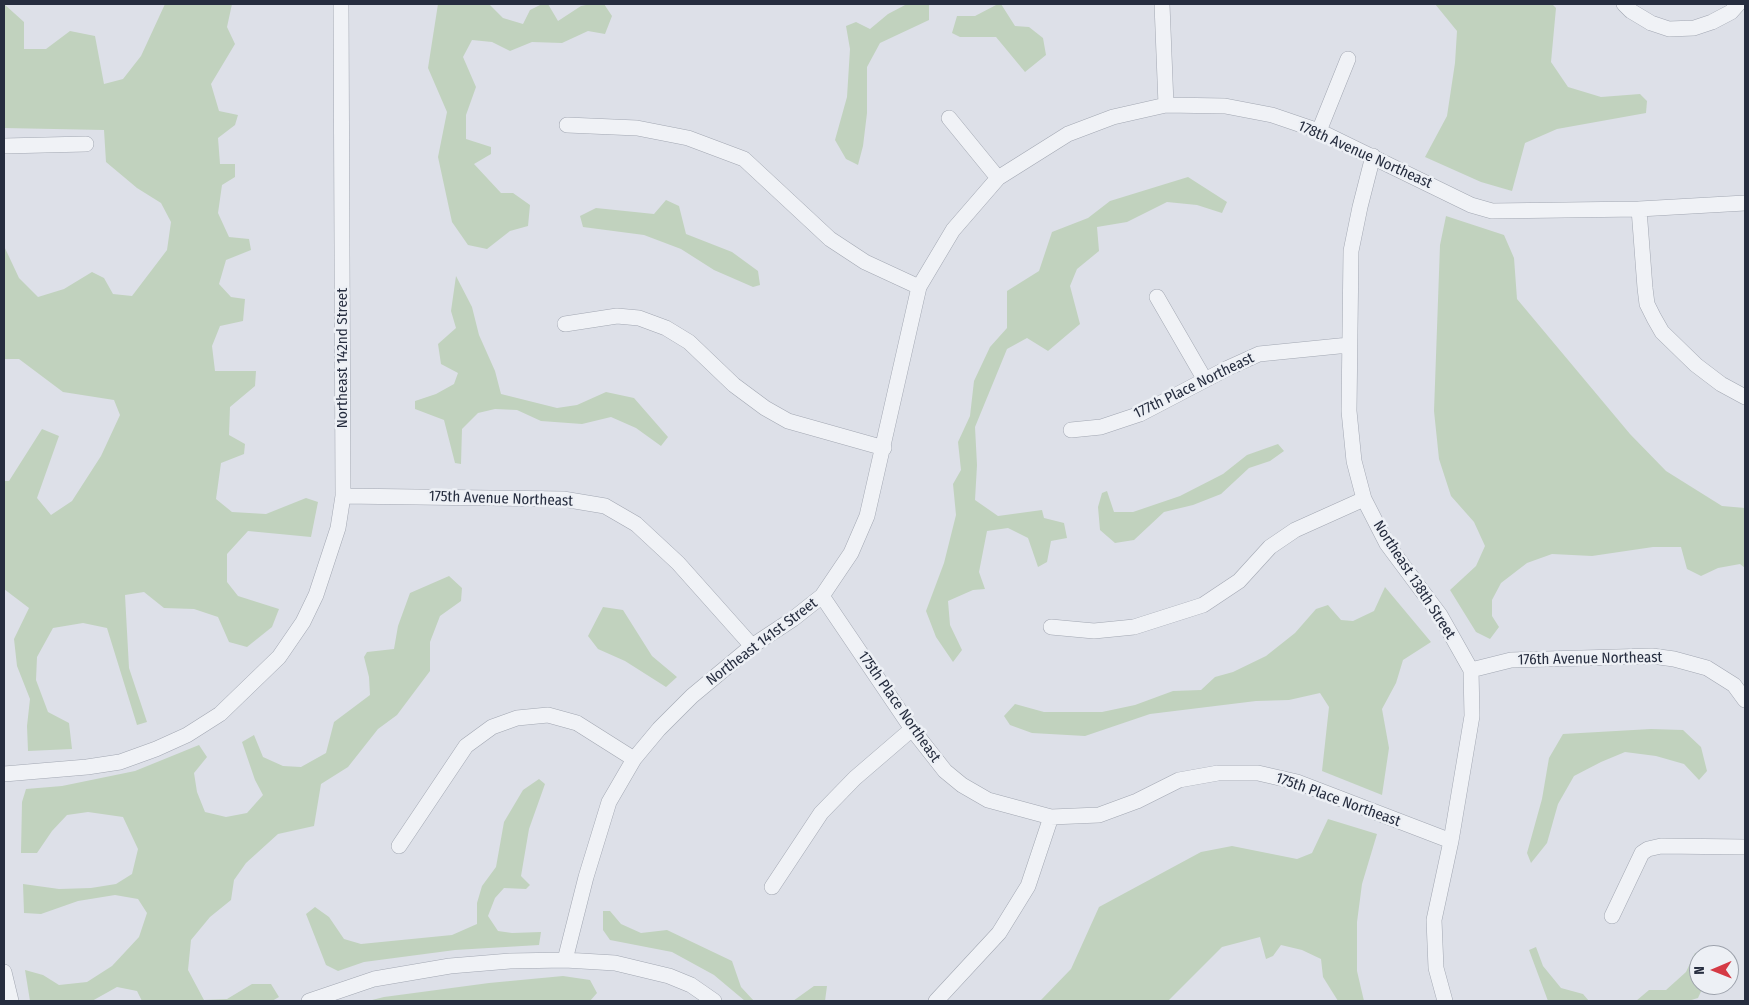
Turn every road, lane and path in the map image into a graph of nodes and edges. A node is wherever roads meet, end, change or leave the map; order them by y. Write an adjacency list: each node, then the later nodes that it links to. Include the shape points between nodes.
1 (341, 4): 24 (street, Northeast 142nd Street)
2 (1162, 4): 6 (street)
3 (1624, 4): 4 (street, via 1651,23 1669,29 1694,28 1712,22 1731,12)
4 (1738, 4)
5 (1348, 59): 9 (street)
6 (1166, 105): 9 (street, 178th Avenue Northeast, via 1225,106 1272,115); 13 (street, 178th Avenue Northeast, via 1113,117 1068,134)
7 (949, 118): 13 (street)
8 (567, 125): 16 (street, via 637,128 688,138 744,159 830,239 864,262)
9 (1320, 132): 12 (street, 178th Avenue Northeast)
10 (86, 144): 11 (street)
11 (4, 146)
12 (1374, 156): 15 (street, 178th Avenue Northeast, via 1471,205 1492,211); 19 (street, Northeast 138th Street, via 1351,250)
13 (998, 178): 16 (street, Northeast 141st Street, via 953,230)
14 (1745, 203): 15 (street, 178th Avenue Northeast)
15 (1640, 208): 21 (street, via 1644,288 1654,318 1662,332 1696,365)
16 (919, 287): 23 (street, Northeast 141st Street)
17 (1157, 297): 20 (street)
18 (565, 324): 23 (street, via 617,316 639,318 666,328 689,342 765,408 788,421)
19 (1349, 345): 20 (street, 177th Place Northeast, via 1259,354); 25 (street, Northeast 138th Street, via 1349,411 1354,461)
20 (1205, 380): 22 (street, 177th Place Northeast, via 1140,414 1101,427)
21 (1745, 397)
22 (1071, 430)
23 (884, 448): 26 (street, Northeast 141st Street, via 867,516 851,553)
24 (343, 496): 28 (street, 175th Avenue Northeast, via 563,499 605,506 636,524 678,563); 33 (street, Northeast 142nd Street, via 338,528 316,595 303,622 279,657 220,714 187,735 120,762)
25 (1364, 500): 27 (street, via 1295,530 1270,547 1239,581 1203,604 1134,627 1094,631); 29 (street, Northeast 138th Street, via 1387,544 1440,615)
26 (822, 596): 28 (street, Northeast 141st Street); 31 (street, 175th Place Northeast)
27 (1051, 628)
28 (752, 646): 32 (street, Northeast 141st Street, via 692,696)
29 (1471, 670): 30 (street, 176th Avenue Northeast, via 1511,660 1674,658 1707,668 1734,685); 35 (street, Northeast 138th Street, via 1472,716)
30 (1745, 700)
31 (912, 729): 34 (street, 175th Place Northeast, via 945,771 962,785 988,800); 38 (street, via 855,778 821,813)
32 (634, 759): 36 (street, via 577,723 548,715 517,718 492,727 466,746); 40 (street, Northeast 141st Street, via 609,802)
33 (4, 774)
34 (1050, 817): 35 (street, 175th Place Northeast, via 1099,815 1180,780 1218,773 1258,773 1297,782); 45 (street, via 1028,886 1000,933)
35 (1451, 841): 46 (street, Northeast 138th Street, via 1434,920 1436,968)
36 (399, 846)
37 (1745, 847): 39 (street, via 1661,846 1648,849 1642,853)
38 (772, 887)
39 (1612, 916)
40 (565, 960): 43 (street, via 450,966 374,978); 44 (street, via 615,963 669,976 691,985)
41 (4, 972): 42 (street)
42 (11, 1001)
43 (309, 1001)
44 (714, 1001)
45 (936, 1001)
46 (1445, 1001)

